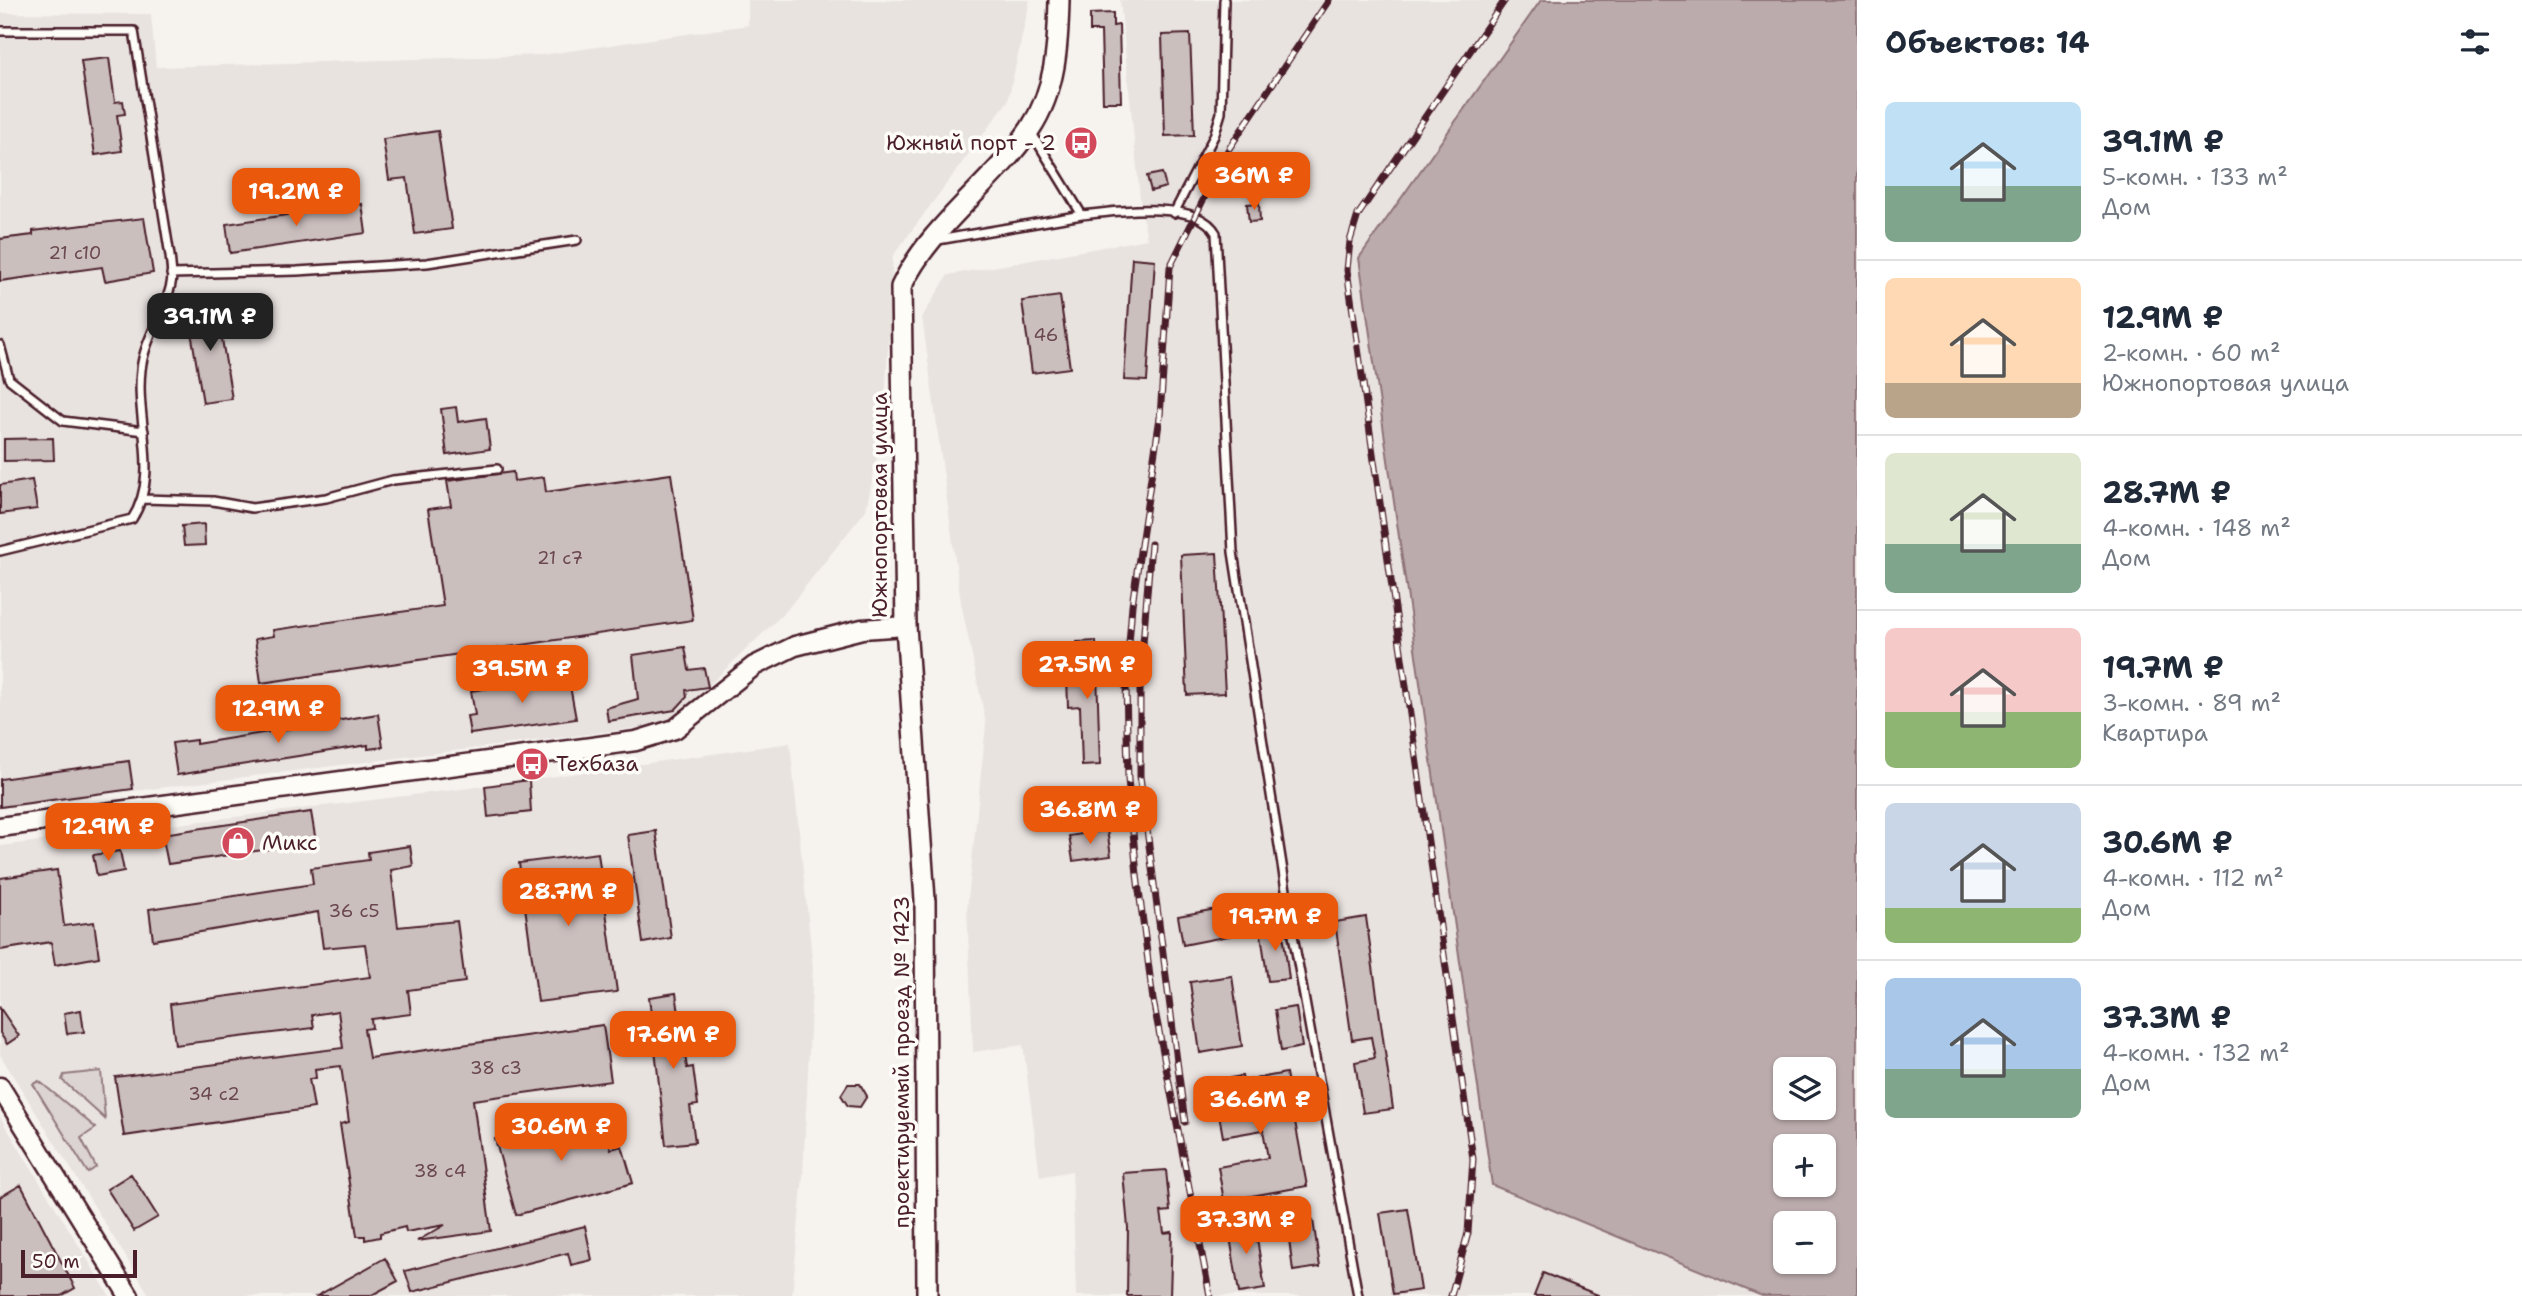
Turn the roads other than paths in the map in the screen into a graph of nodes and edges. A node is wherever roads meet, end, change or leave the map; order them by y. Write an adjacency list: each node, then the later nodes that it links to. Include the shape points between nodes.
1 (1059, 0): 4 (main road, Южнопортовая улица, via 1057,61)
2 (1224, 0): 5 (lane, via 1221,113)
3 (0, 31): 9 (lane, via 134,31)
4 (1030, 129): 6 (lane); 8 (main road, Южнопортовая улица)
5 (1174, 213): 6 (lane, via 1141,209); 20 (lane, via 1211,224 1219,250 1233,552 1293,935)
6 (1082, 215): 8 (lane)
7 (577, 240): 9 (lane, via 427,263)
8 (933, 240): 15 (main road, Южнопортовая улица, via 901,287)
9 (171, 274): 11 (lane, via 141,371)
10 (0, 345): 11 (lane, via 9,379 63,421)
11 (144, 431): 13 (lane, via 147,483)
12 (497, 469): 13 (lane, via 393,480 326,498 252,508)
13 (143, 499): 14 (lane, via 132,519)
14 (0, 551)
15 (906, 626): 16 (street, Южнопортовая улица, via 862,628 795,646 754,666 674,729 636,741); 19 (main road, проектируемый проезд № 1423, via 925,900)
16 (0, 827)
17 (0, 1087): 18 (street)
18 (129, 1296)
19 (927, 1296)
20 (1358, 1296)

